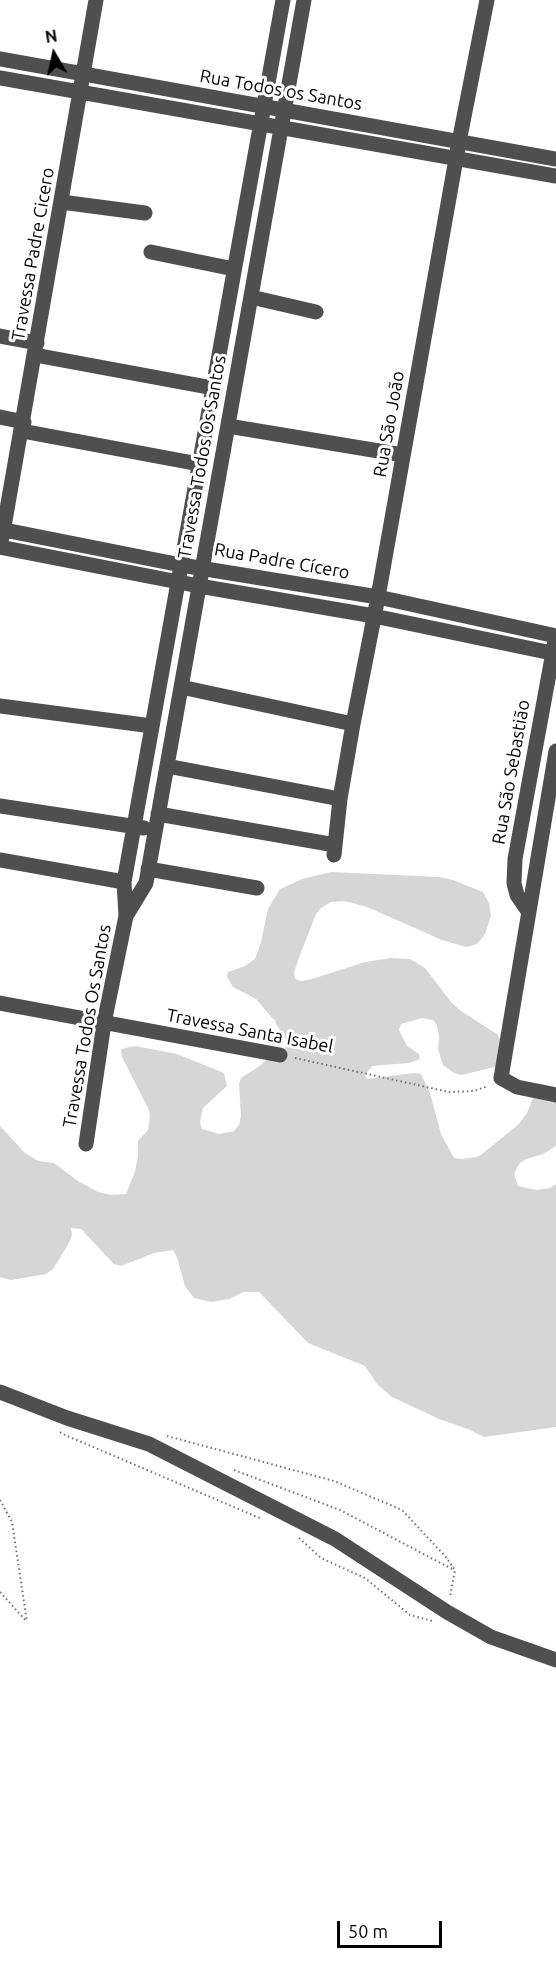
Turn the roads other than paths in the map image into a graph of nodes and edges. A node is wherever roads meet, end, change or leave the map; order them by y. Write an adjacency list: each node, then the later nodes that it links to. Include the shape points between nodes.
1 (96, 0): 6 (street, Travessa Padre Cicero)
2 (283, 0): 9 (street, Travessa Todos Os Santos)
3 (304, 0): 10 (street, Travessa Todos Os Santos)
4 (487, 0): 13 (street, Rua São João)
5 (0, 59): 6 (street, Rua Todos os Santos)
6 (83, 74): 8 (street, Travessa Padre Cicero); 9 (street, Rua Todos os Santos)
7 (0, 78): 8 (street, Rua Todos os Santos)
8 (80, 92): 11 (street, Rua Todos os Santos); 17 (street, Travessa Padre Cicero)
9 (264, 107): 10 (street, Rua Todos os Santos); 11 (street, Travessa Todos Os Santos)
10 (284, 111): 12 (street, Travessa Todos Os Santos); 13 (street, Rua Todos os Santos)
11 (261, 124): 12 (street, Rua Todos os Santos); 20 (street, Travessa Todos Os Santos)
12 (281, 129): 14 (street, Rua Todos os Santos); 21 (street, Travessa Todos Os Santos)
13 (459, 142): 14 (street, Rua São João); 15 (street, Rua Todos os Santos)
14 (456, 159): 16 (street, Rua Todos os Santos); 31 (street, Rua São João)
15 (556, 159)
16 (556, 176)
17 (62, 202): 18 (street); 26 (street, Travessa Padre Cicero)
18 (145, 213)
19 (152, 252): 20 (street)
20 (234, 269): 23 (street, Travessa Todos Os Santos)
21 (251, 297): 22 (street); 24 (street, Travessa Todos Os Santos)
22 (316, 312)
23 (223, 332): 24 (street); 27 (street, Travessa Todos Os Santos)
24 (244, 334): 29 (street, Travessa Todos Os Santos)
25 (0, 336): 26 (street)
26 (36, 349): 27 (street); 30 (street, Travessa Padre Cicero)
27 (213, 388): 32 (street, Travessa Todos Os Santos)
28 (0, 417): 30 (street)
29 (228, 426): 31 (street); 36 (street, Travessa Todos Os Santos)
30 (23, 427): 32 (street); 33 (street, Travessa Padre Cicero)
31 (404, 455): 39 (street, Rua São João)
32 (199, 464): 35 (street, Travessa Todos Os Santos)
33 (2, 529): 34 (street, Travessa Padre Cicero); 35 (street, Rua Padre Cícero)
34 (0, 548): 37 (street)
35 (181, 565): 36 (street, Rua Padre Cícero); 37 (street, Travessa Todos Os Santos)
36 (202, 568): 38 (street, Travessa Todos Os Santos); 39 (street, Rua Padre Cícero)
37 (178, 582): 38 (street); 46 (street, Travessa Todos Os Santos)
38 (199, 586): 40 (street); 43 (street, Travessa Todos Os Santos)
39 (378, 597): 40 (street, Rua São João); 41 (street, Rua Padre Cícero)
40 (374, 616): 42 (street); 45 (street, Rua São João)
41 (556, 636): 42 (street, Rua São Sebastião)
42 (554, 653): 58 (street, Rua São Sebastião, via 515,859 514,883)
43 (181, 687): 45 (street); 48 (street, Travessa Todos Os Santos)
44 (0, 706): 46 (street)
45 (352, 724): 49 (street, Rua São João)
46 (152, 726): 52 (street, Travessa Todos Os Santos)
47 (556, 751): 58 (street)
48 (167, 766): 49 (street); 51 (street, Travessa Todos Os Santos)
49 (340, 800): 51 (street, Rua São João, via 334,850)
50 (0, 806): 52 (street)
51 (158, 814): 53 (street, Travessa Todos Os Santos)
52 (134, 826): 53 (street); 56 (street, Travessa Todos Os Santos)
53 (155, 831): 55 (street, Travessa Todos Os Santos)
54 (0, 860): 56 (street)
55 (148, 869): 57 (street); 59 (street, Travessa Todos Os Santos, via 146,883)
56 (124, 882): 59 (street, Travessa Todos Os Santos)
57 (257, 888)
58 (528, 911): 63 (street, via 496,1081)
59 (126, 916): 61 (street, Travessa Todos Os Santos)
60 (0, 1003): 61 (street, Travessa Santa Isabel)
61 (104, 1023): 62 (street, Travessa Santa Isabel); 64 (street, Travessa Todos Os Santos)
62 (280, 1055)
63 (556, 1095)
64 (87, 1144)
65 (0, 1392): 66 (street, via 149,1444 335,1539 444,1617)
66 (556, 1660)

